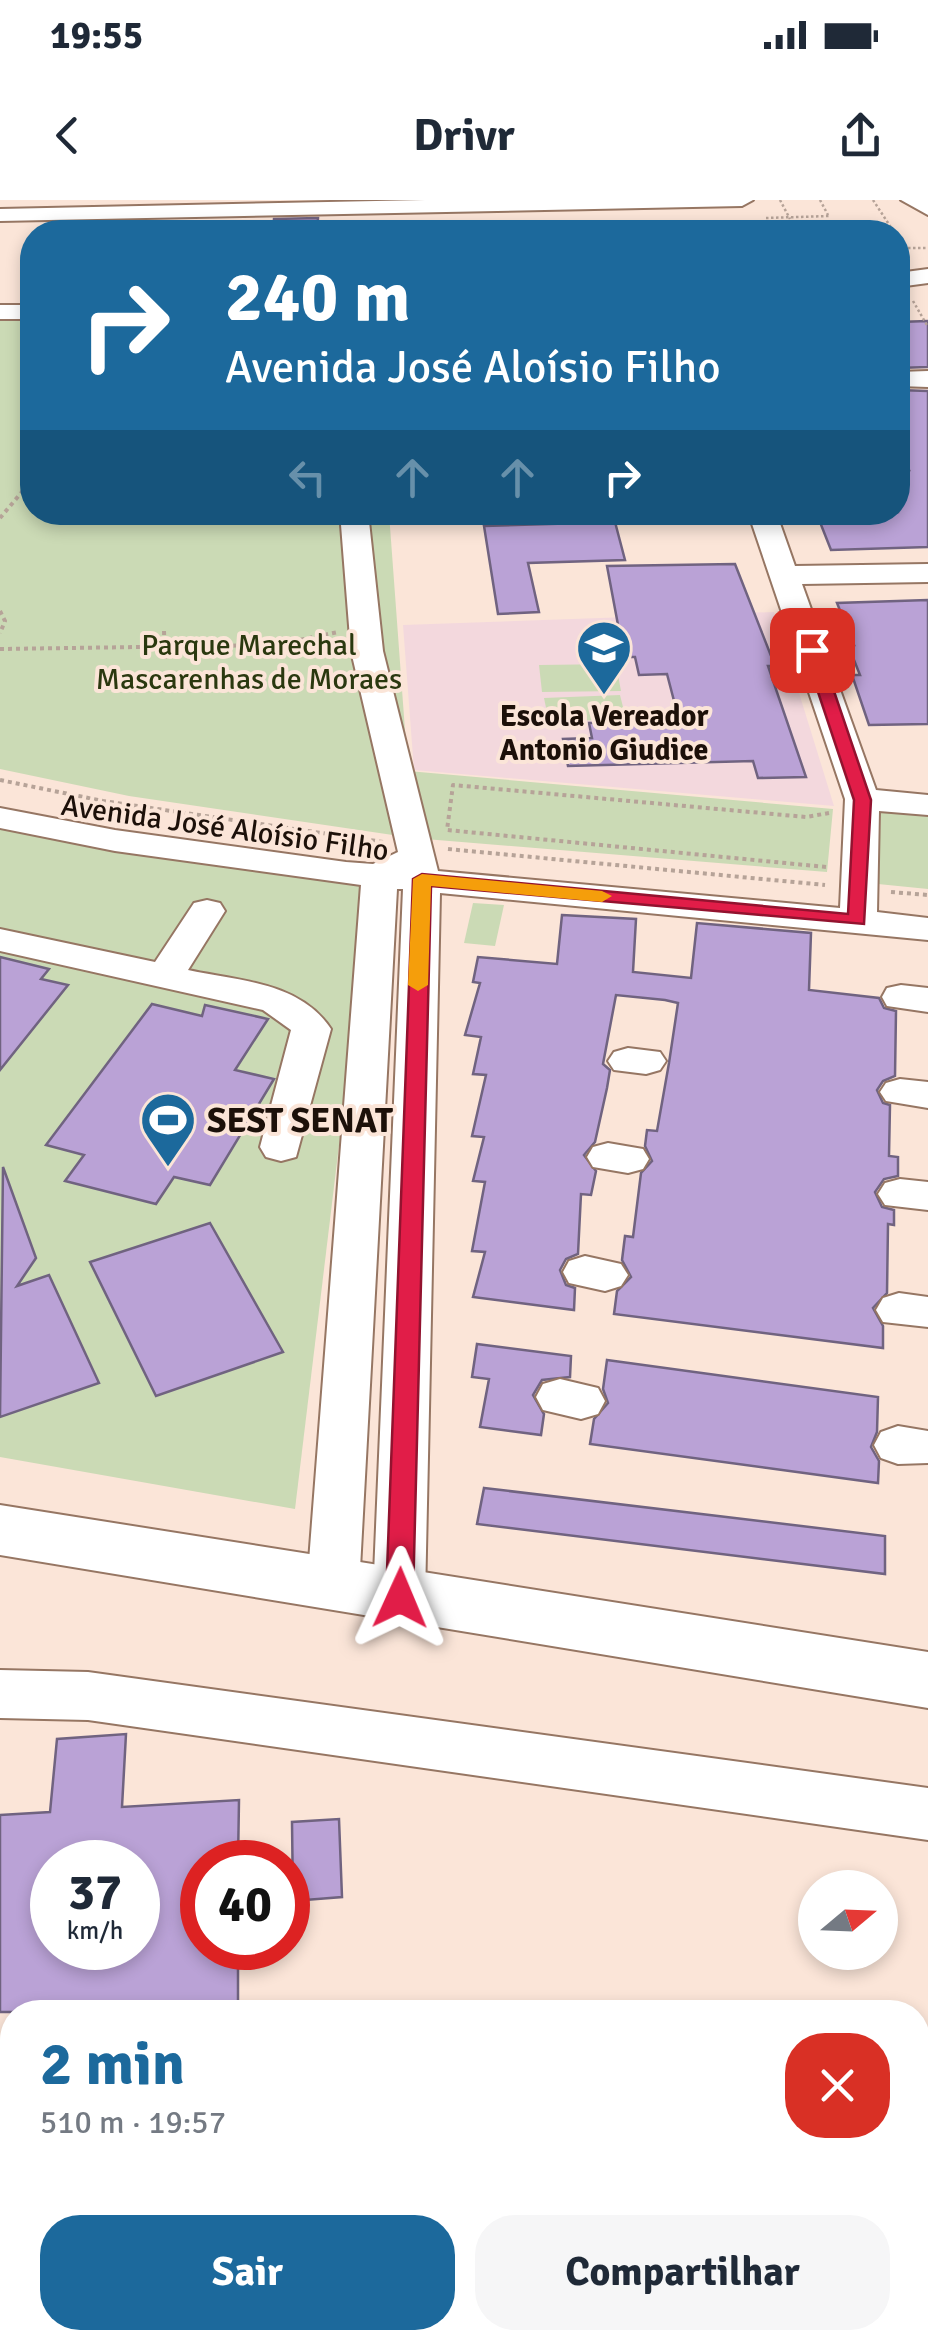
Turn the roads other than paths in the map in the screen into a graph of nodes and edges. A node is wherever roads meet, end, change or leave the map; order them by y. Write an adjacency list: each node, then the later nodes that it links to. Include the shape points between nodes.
1 (742, 200): 4 (street)
2 (912, 200): 6 (street)
3 (345, 204): 4 (street); 5 (street)
4 (382, 204)
5 (208, 205): 7 (street)
6 (928, 209)
7 (0, 215)
8 (355, 525): 17 (street, via 366,639)
9 (767, 525): 11 (street)
10 (928, 573): 11 (street)
11 (786, 575): 13 (street)
12 (0, 792): 17 (street, Avenida José Aloísio Filho)
13 (862, 804): 14 (street); 18 (street)
14 (928, 805)
15 (0, 818): 16 (street, Avenida José Aloísio Filho)
16 (240, 859): 17 (street, Avenida José Aloísio Filho); 22 (street)
17 (407, 864): 18 (street, Avenida José Aloísio Filho); 25 (street); 26 (street)
18 (853, 893): 19 (street, Avenida José Aloísio Filho); 20 (street, Avenida José Aloísio Filho)
19 (928, 898)
20 (928, 928)
21 (0, 940): 22 (street)
22 (166, 975): 23 (street, via 276,1001 311,1029)
23 (281, 1147)
24 (0, 1530): 25 (main road)
25 (333, 1588): 26 (main road)
26 (400, 1598): 27 (main road)
27 (928, 1680)
28 (0, 1694): 29 (street, via 88,1696)
29 (928, 1814)

